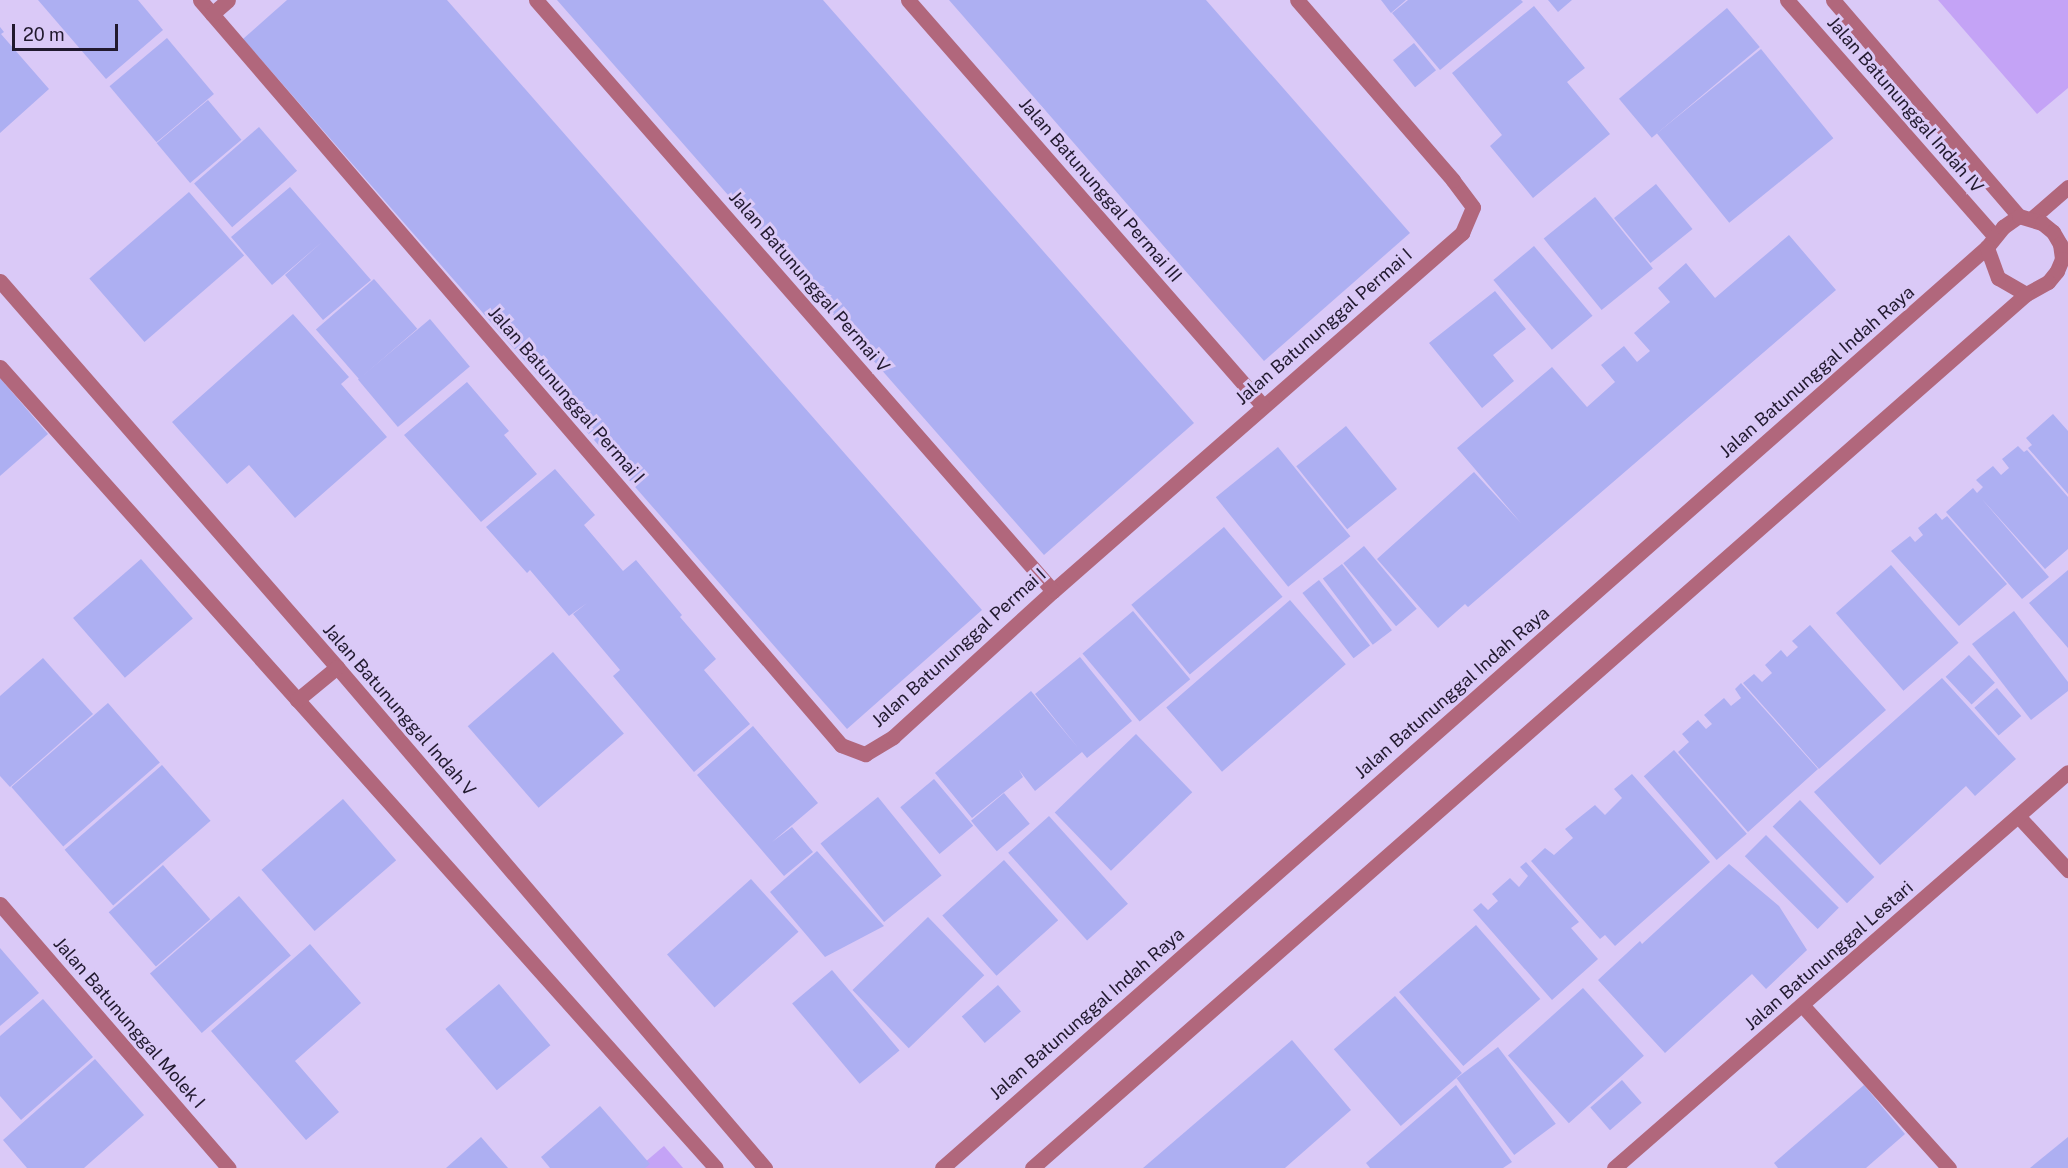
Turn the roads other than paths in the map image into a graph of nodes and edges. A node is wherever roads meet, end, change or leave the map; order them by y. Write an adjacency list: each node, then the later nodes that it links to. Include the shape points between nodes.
1 (200, 0): 8 (street)
2 (228, 0): 8 (street)
3 (536, 0): 17 (street, Jalan Batununggal Permai V)
4 (908, 0): 16 (street, Jalan Batununggal Permai III)
5 (1297, 0): 16 (street, Jalan Batununggal Permai I, via 1473,207 1461,233)
6 (1786, 0): 11 (street, Jalan Batununggal Indah IV)
7 (1833, 0): 10 (street, Jalan Batununggal Indah IV)
8 (212, 14): 17 (street, Jalan Batununggal Permai I, via 841,745 865,754 893,737)
9 (2068, 187): 10 (street)
10 (2025, 218): 11 (street); 12 (street, via 2042,223 2053,232)
11 (1990, 242): 14 (street, via 1998,278); 28 (street, Jalan Batununggal Indah Raya)
12 (2065, 257): 14 (street, via 2048,282)
13 (0, 281): 18 (street, Jalan Batununggal Indah V)
14 (2026, 294): 29 (street)
15 (0, 367): 19 (street)
16 (1263, 406): 17 (street, Jalan Batununggal Permai I)
17 (1053, 591)
18 (337, 667): 19 (street); 27 (street, Jalan Batununggal Indah V)
19 (297, 700): 26 (street)
20 (2068, 772): 21 (street, Jalan Batununggal Lestari)
21 (2018, 816): 22 (street); 24 (street, Jalan Batununggal Lestari)
22 (2068, 870)
23 (0, 904): 25 (street, Jalan Batununggal Molek I)
24 (1803, 1006): 30 (street, Jalan Batununggal Lestari); 31 (street)
25 (229, 1168)
26 (716, 1168)
27 (765, 1168)
28 (942, 1168)
29 (1032, 1168)
30 (1614, 1168)
31 (1949, 1168)

